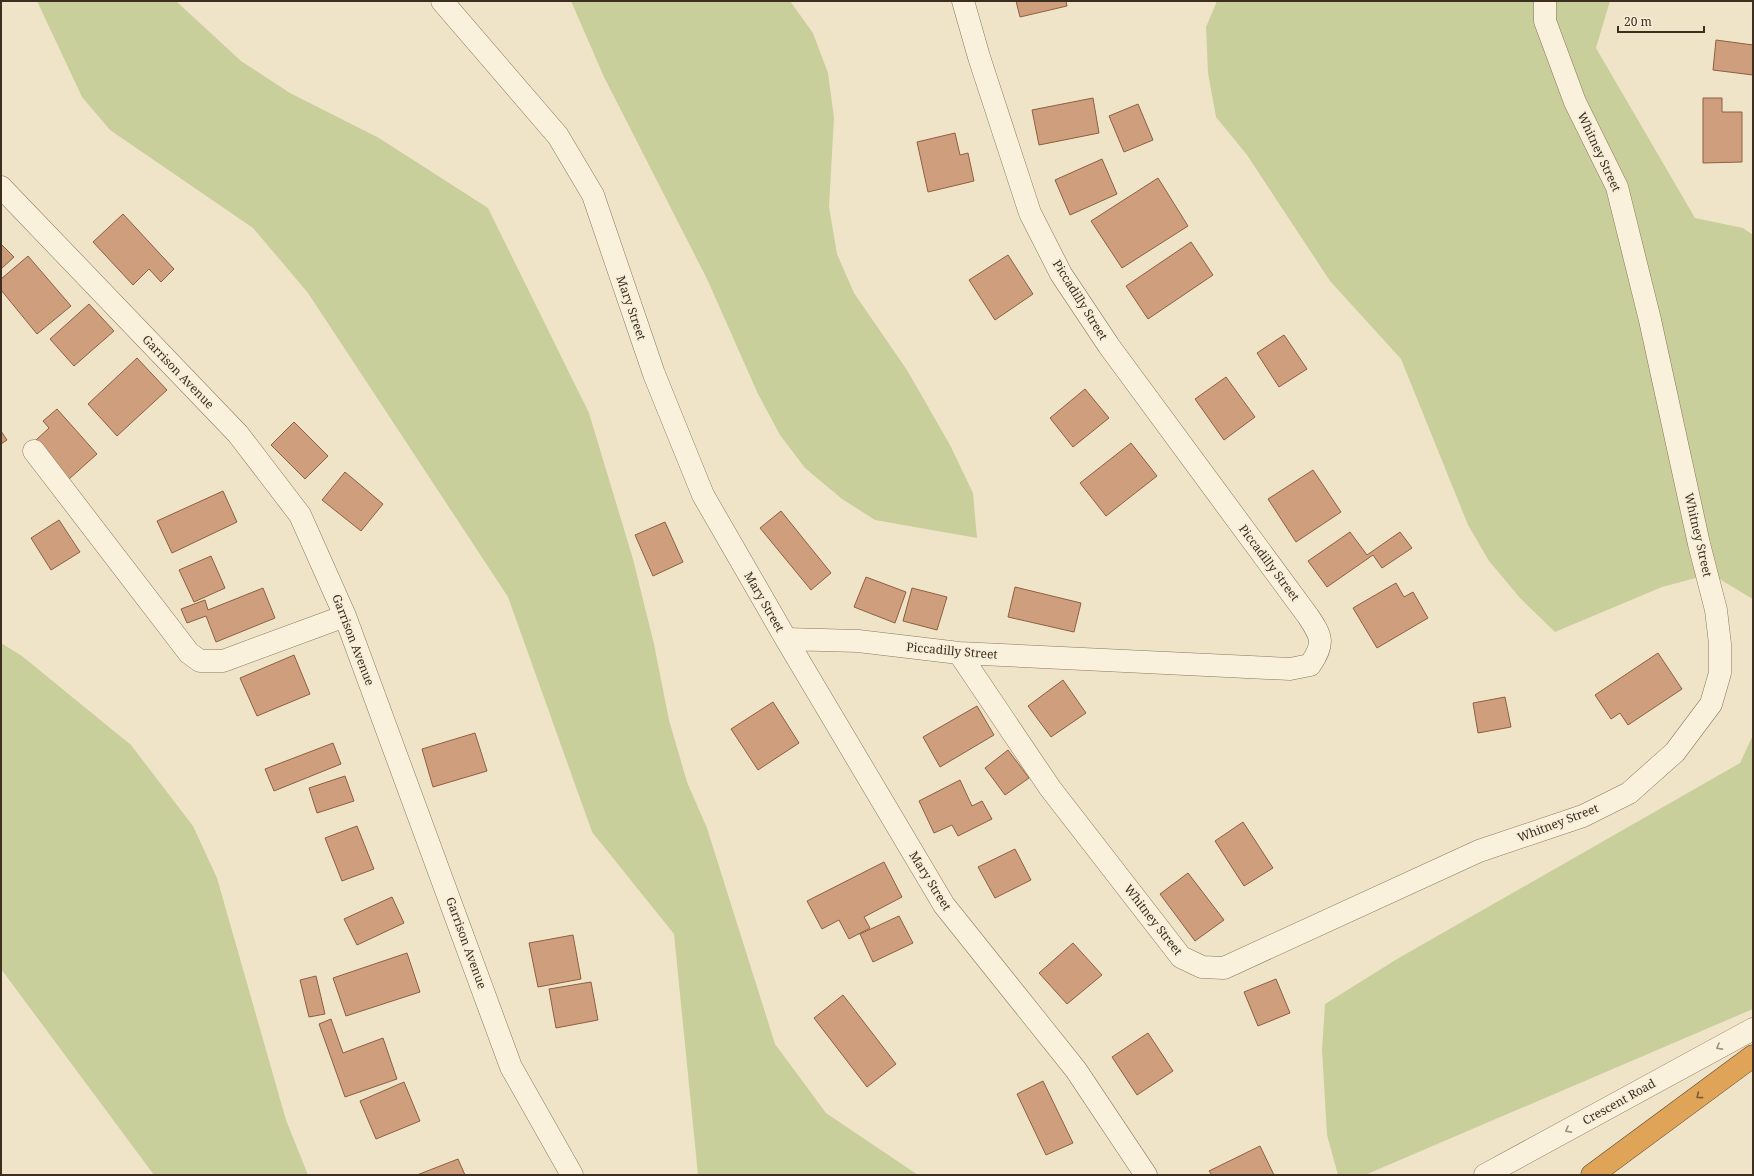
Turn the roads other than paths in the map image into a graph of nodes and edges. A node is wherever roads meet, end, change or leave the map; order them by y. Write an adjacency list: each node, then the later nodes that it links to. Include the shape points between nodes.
1 (442, 1): 7 (street, Mary Street, via 558,136 593,195 654,374 702,495)
2 (963, 1): 8 (street, Piccadilly Street, via 1030,213 1061,274 1109,346 1320,634 1318,653 1310,665 1290,669)
3 (1545, 1): 8 (street, Whitney Street, via 1545,22 1575,102 1617,187 1716,610 1720,673 1711,704 1675,752 1629,793 1583,816 1479,851 1224,968 1202,967 1181,957 1050,788)
4 (1, 187): 6 (street, Garrison Avenue, via 238,434 300,515)
5 (34, 451): 6 (street, via 189,653 200,661 223,661)
6 (345, 616): 11 (street, Garrison Avenue, via 511,1067)
7 (786, 639): 8 (street, Piccadilly Street, via 858,641); 12 (street, Mary Street, via 944,906 1076,1070)
8 (959, 653)
9 (1753, 1029): 13 (street, Crescent Road, one-way to 13)
10 (1753, 1056): 14 (highway, one-way to 14)
11 (572, 1175)
12 (1146, 1175)
13 (1485, 1175)
14 (1592, 1175)

